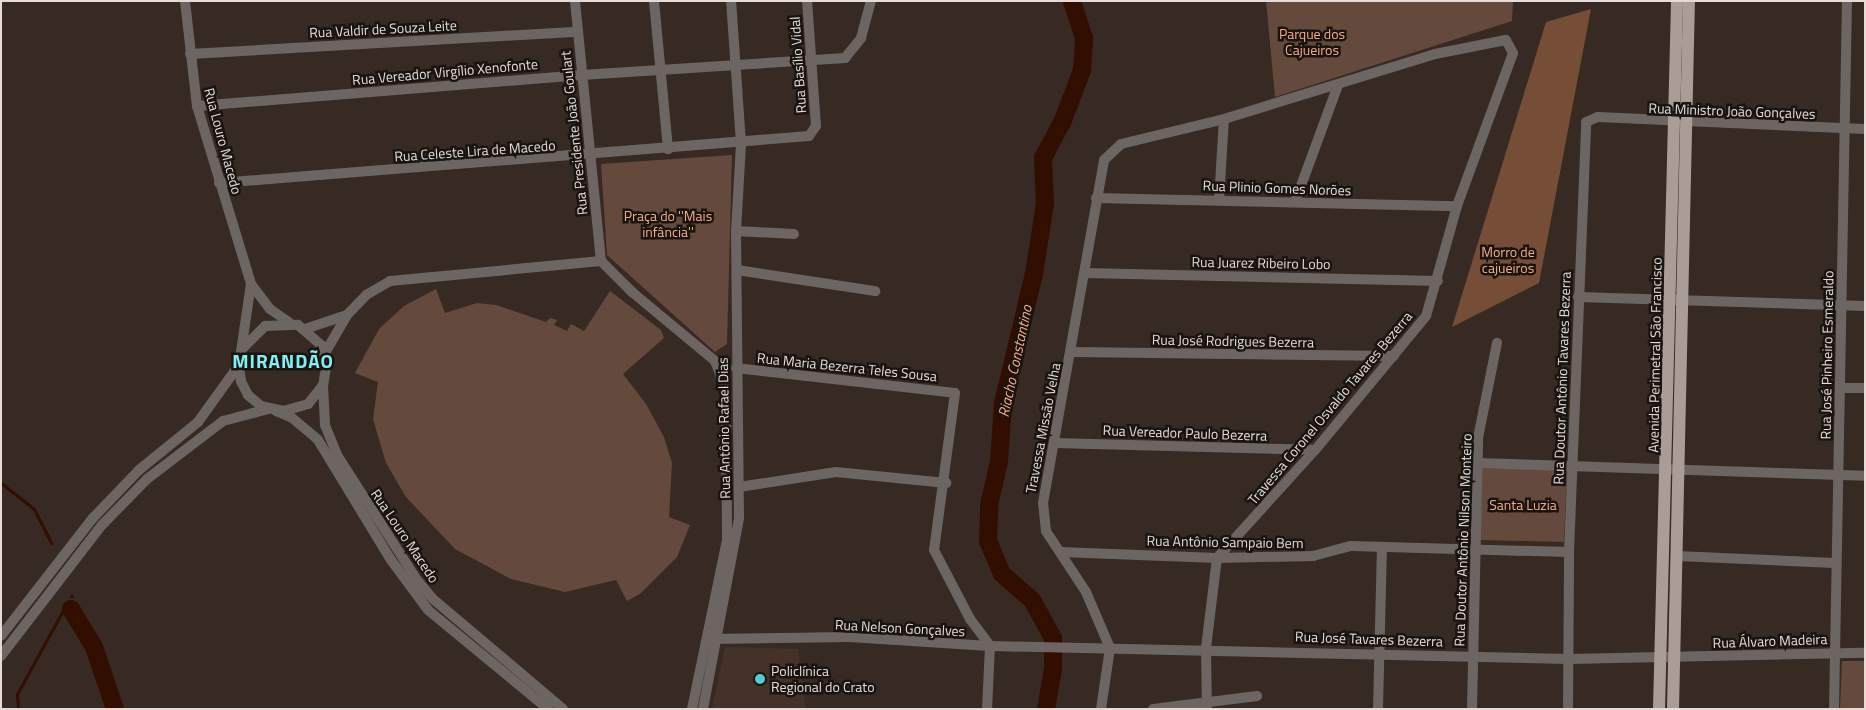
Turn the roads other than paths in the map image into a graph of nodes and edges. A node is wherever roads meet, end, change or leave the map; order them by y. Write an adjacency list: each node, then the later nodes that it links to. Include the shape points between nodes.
1 (185, 1): 11 (street, Rua Louro Macedo)
2 (574, 1): 10 (street, Rua Presidente João Goulart)
3 (654, 1): 14 (street)
4 (731, 1): 13 (street, Rua Antônio Rafael Dias)
5 (807, 1): 12 (street, Rua Basílio Vidal)
6 (871, 1): 12 (street, Rua Vereador Virgílio Xenofonte, via 861,38 845,58)
7 (1677, 1): 20 (main road, Avenida Perimetral São Francisco)
8 (1689, 1): 20 (main road, Avenida Perimetral São Francisco)
9 (1848, 1): 22 (street, Rua José Pinheiro Esmeraldo)
10 (577, 32): 11 (street, Rua Valdir de Souza Leite); 15 (street, Rua Presidente João Goulart)
11 (190, 54): 17 (street, Rua Louro Macedo)
12 (812, 62): 13 (street, Rua Vereador Virgílio Xenofonte); 21 (street, Rua Basílio Vidal)
13 (736, 66): 14 (street, Rua Vereador Virgílio Xenofonte); 24 (street, Rua Antônio Rafael Dias)
14 (659, 71): 15 (street, Rua Vereador Virgílio Xenofonte); 25 (street)
15 (582, 74): 17 (street, Rua Vereador Virgílio Xenofonte); 26 (street, Rua Presidente João Goulart)
16 (1338, 85): 19 (street); 30 (street); 31 (street, Travessa Coronel Osvaldo Tavares Bezerra, via 1435,54 1502,39 1511,44 1512,53)
17 (197, 106): 27 (street, Rua Louro Macedo)
18 (1598, 117): 20 (street, Rua Ministro João Gonçalves); 40 (street, Rua Doutor Antônio Tavares Bezerra, via 1588,119 1584,132)
19 (1224, 119): 28 (street, Travessa Missão Velha, via 1121,144 1104,160); 29 (street)
20 (1682, 124): 22 (street, Rua Ministro João Gonçalves); 41 (main road, Avenida Perimetral São Francisco)
21 (816, 126): 24 (street, Rua Celeste Lira de Macedo, via 809,136)
22 (1845, 129): 23 (street, Rua Ministro João Gonçalves); 42 (street, Rua José Pinheiro Esmeraldo)
23 (1865, 129)
24 (741, 143): 25 (street, Rua Celeste Lira de Macedo); 32 (street, Rua Antônio Rafael Dias)
25 (668, 149): 26 (street, Rua Celeste Lira de Macedo)
26 (590, 156): 27 (street, Rua Celeste Lira de Macedo); 34 (street, Rua Presidente João Goulart)
27 (219, 183): 38 (street, Rua Louro Macedo)
28 (1096, 198): 29 (street, Rua Plinio Gomes Norões); 36 (street, Travessa Missão Velha)
29 (1219, 200): 30 (street, Rua Plinio Gomes Norões)
30 (1295, 202): 31 (street, Rua Plinio Gomes Norões)
31 (1458, 206): 37 (street, Travessa Coronel Osvaldo Tavares Bezerra)
32 (736, 231): 33 (street); 35 (street, Rua Antônio Rafael Dias)
33 (794, 234)
34 (601, 261): 44 (street, via 390,281 366,295); 53 (street, Rua Antônio Rafael Dias, via 632,292)
35 (737, 270): 39 (street); 51 (street, Rua Antônio Rafael Dias)
36 (1084, 273): 37 (street, Rua Juarez Ribeiro Lobo); 49 (street, Travessa Missão Velha)
37 (1438, 282): 52 (street, Travessa Coronel Osvaldo Tavares Bezerra, via 1426,316)
38 (251, 284): 45 (street, Rua Louro Macedo, via 270,309); 48 (street, Rua Louro Macedo)
39 (875, 291)
40 (1578, 297): 41 (street); 64 (street, Rua Doutor Antônio Tavares Bezerra)
41 (1677, 300): 42 (street); 65 (main road, Avenida Perimetral São Francisco)
42 (1842, 306): 43 (street); 57 (street, Rua José Pinheiro Esmeraldo)
43 (1865, 306)
44 (347, 315): 46 (street); 50 (street)
45 (290, 323): 46 (street); 48 (street, via 273,324 258,330)
46 (305, 329): 50 (street, via 318,339)
47 (1497, 343): 63 (street, Rua Doutor Antônio Nilson Monteiro, via 1479,430)
48 (242, 349): 54 (street)
49 (1072, 352): 52 (street, Rua José Rodrigues Bezerra); 60 (street, Travessa Missão Velha)
50 (325, 353): 56 (street)
51 (736, 353): 53 (street, via 727,363); 55 (street, Rua Antônio Rafael Dias)
52 (1394, 356): 61 (street, Travessa Coronel Osvaldo Tavares Bezerra)
53 (715, 361): 62 (street, Rua Antônio Rafael Dias, via 726,389)
54 (238, 365): 59 (street, via 240,381 248,395); 77 (street, via 198,422 139,470 98,512)
55 (736, 368): 62 (street, Rua Antônio Rafael Dias); 68 (street, Rua Maria Bezerra Teles Sousa, via 955,393)
56 (323, 385): 59 (street, via 300,408); 94 (street, Rua Louro Macedo, via 325,425 337,455 417,580 433,599)
57 (1841, 388): 58 (street); 66 (street, Rua José Pinheiro Esmeraldo)
58 (1865, 388)
59 (272, 410): 86 (street, via 224,421 147,479 102,526); 93 (street, Rua Louro Macedo, via 291,417 318,440 391,560 428,610)
60 (1055, 443): 61 (street, Rua Vereador Paulo Bezerra); 72 (street, Travessa Missão Velha, via 1043,516 1046,530)
61 (1315, 450): 75 (street, Travessa Coronel Osvaldo Tavares Bezerra)
62 (732, 455): 69 (street, Rua Antônio Rafael Dias); 78 (street, Rua Antônio Rafael Dias, via 727,540)
63 (1477, 463): 64 (street); 71 (street, Rua Doutor Antônio Nilson Monteiro)
64 (1573, 465): 65 (street); 73 (street, Rua Doutor Antônio Tavares Bezerra)
65 (1673, 471): 66 (street); 74 (main road, Avenida Perimetral São Francisco); 88 (main road, Avenida Perimetral São Francisco)
66 (1838, 476): 67 (street); 76 (street, Rua José Pinheiro Esmeraldo)
67 (1865, 476)
68 (946, 483): 69 (street, via 836,472); 79 (street, via 934,550 961,603)
69 (739, 487): 78 (street, Rua Antônio Rafael Dias, via 736,548)
70 (1382, 549): 71 (street, Rua Antônio Sampaio Bem); 75 (street, Rua Antônio Sampaio Bem, via 1351,546 1313,556); 85 (street)
71 (1474, 551): 73 (street, Rua Antônio Sampaio Bem); 87 (street, Rua Doutor Antônio Nilson Monteiro)
72 (1060, 552): 75 (street, Rua Antônio Sampaio Bem); 81 (street, Travessa Missão Velha, via 1086,592)
73 (1569, 552): 90 (street, Rua Doutor Antônio Tavares Bezerra)
74 (1677, 556): 76 (street); 89 (main road, Avenida Perimetral São Francisco)
75 (1217, 558): 82 (street)
76 (1835, 563): 83 (street, Rua José Pinheiro Esmeraldo)
77 (1, 636)
78 (713, 639): 79 (street, Rua Nelson Gonçalves, via 849,637); 95 (street, Rua Antônio Rafael Dias); 96 (street, Rua Antônio Rafael Dias)
79 (990, 646): 80 (street, Rua Nelson Gonçalves); 97 (street)
80 (1061, 648): 81 (street, Rua José Tavares Bezerra)
81 (1110, 648): 82 (street, Rua José Tavares Bezerra); 98 (street)
82 (1206, 648): 85 (street, Rua José Tavares Bezerra); 92 (street)
83 (1834, 653): 84 (street, Rua Álvaro Madeira); 89 (street, Rua Álvaro Madeira); 105 (street, Rua José Pinheiro Esmeraldo)
84 (1865, 653)
85 (1382, 654): 87 (street, Rua José Tavares Bezerra); 100 (street)
86 (1, 656)
87 (1473, 656): 90 (street, Rua José Tavares Bezerra); 101 (street, Rua Doutor Antônio Nilson Monteiro)
88 (1660, 657): 89 (street, Rua José Tavares Bezerra); 90 (street, Rua José Tavares Bezerra); 103 (main road, Avenida Perimetral São Francisco)
89 (1675, 657): 104 (main road, Avenida Perimetral São Francisco)
90 (1569, 659): 102 (street, Rua Doutor Antônio Tavares Bezerra)
91 (1257, 696): 92 (street)
92 (1207, 706): 99 (street)
93 (548, 709)
94 (563, 709)
95 (692, 709)
96 (703, 709)
97 (987, 709)
98 (1101, 709)
99 (1153, 709)
100 (1378, 709)
101 (1472, 709)
102 (1568, 709)
103 (1659, 709)
104 (1673, 709)
105 (1834, 709)

